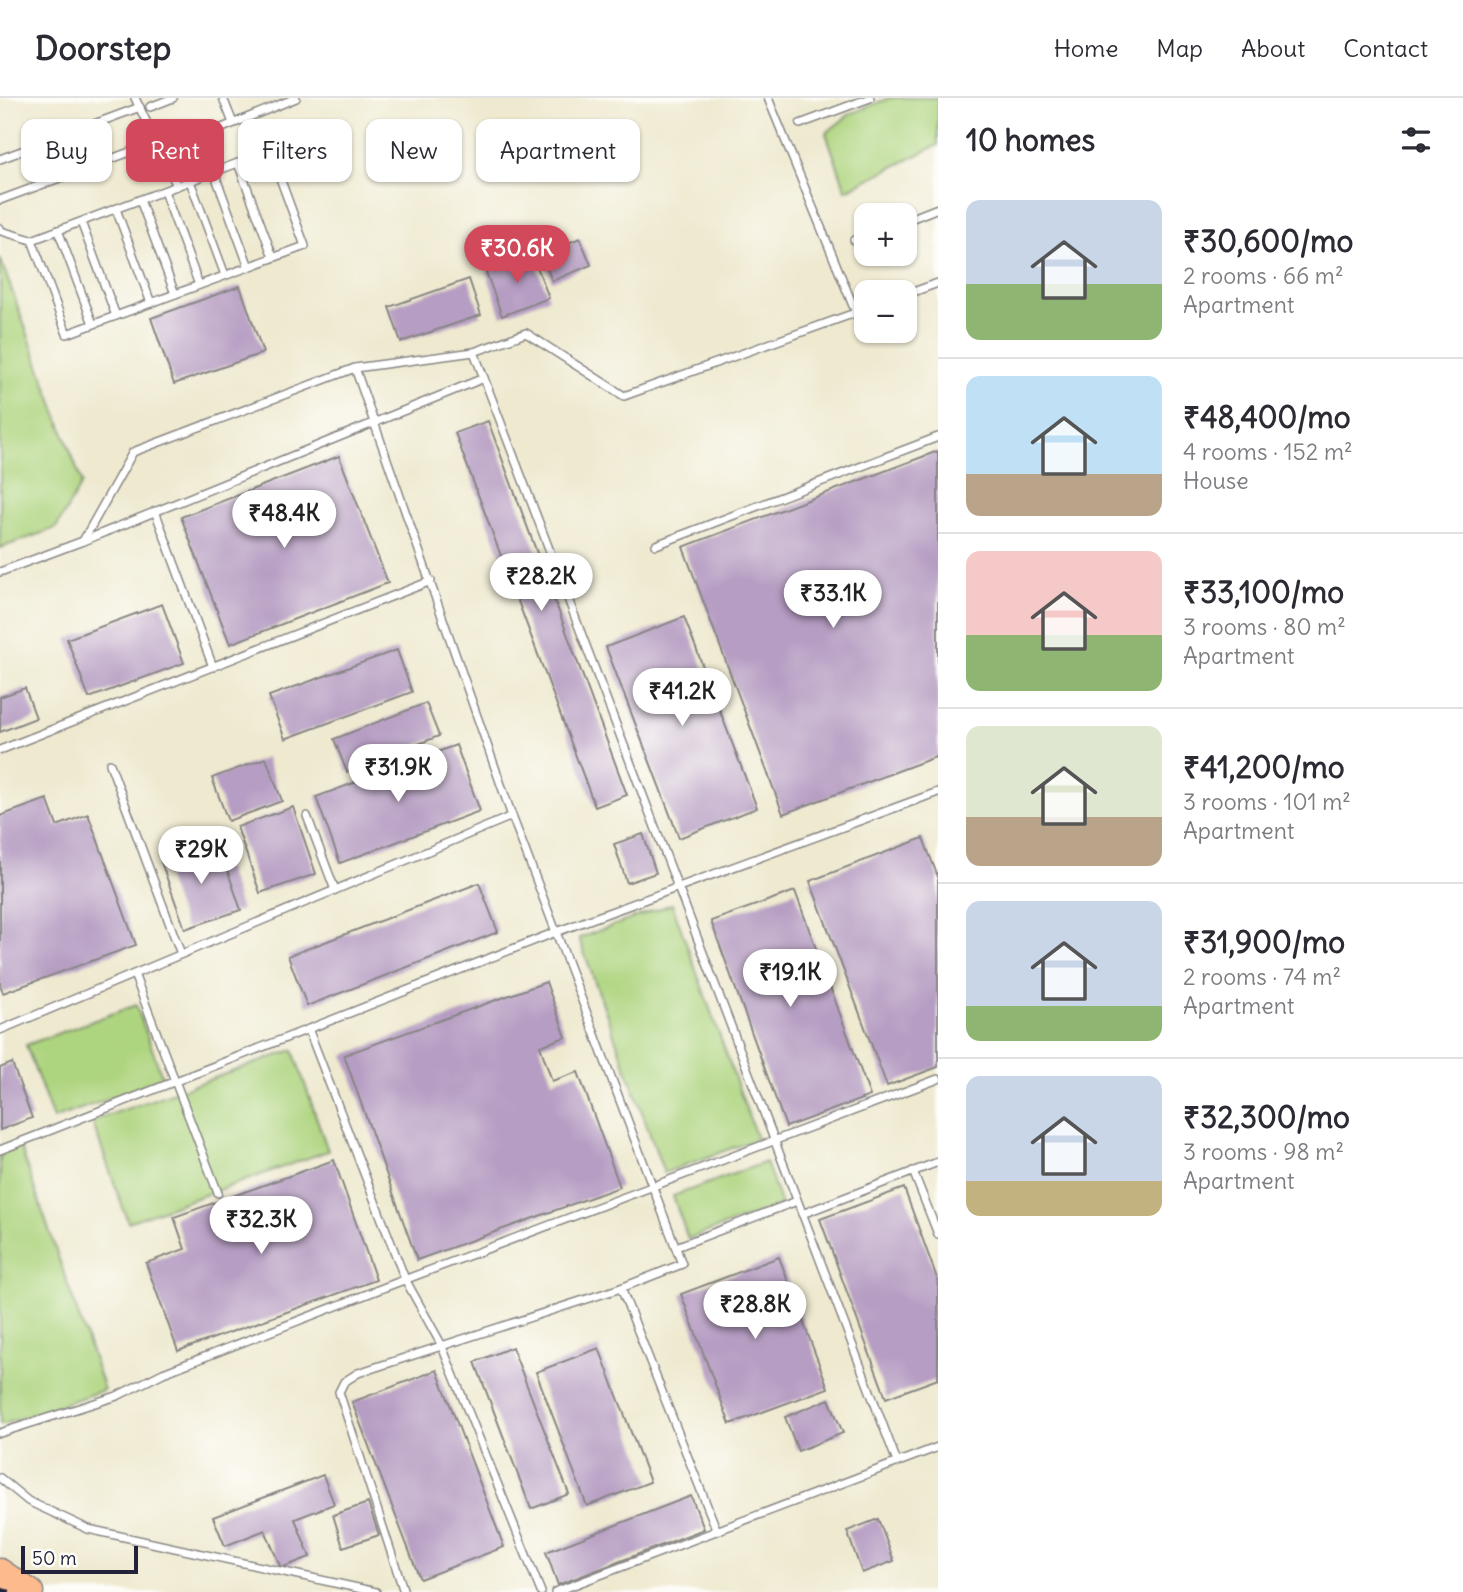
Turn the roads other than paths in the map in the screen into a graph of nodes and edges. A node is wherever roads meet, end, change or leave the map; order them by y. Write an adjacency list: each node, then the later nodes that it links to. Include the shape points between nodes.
1 (135, 98): 7 (lane)
2 (173, 98): 8 (lane)
3 (223, 98): 10 (lane)
4 (296, 98): 10 (lane)
5 (768, 98): 42 (lane)
6 (870, 98): 11 (lane)
7 (140, 107): 9 (lane); 14 (lane)
8 (150, 107)
9 (146, 119)
10 (233, 123): 12 (lane)
11 (800, 124)
12 (224, 127)
13 (126, 153): 25 (lane)
14 (0, 159)
15 (238, 163): 16 (lane)
16 (224, 168)
17 (175, 182): 23 (lane)
18 (187, 182): 23 (lane)
19 (190, 182): 36 (lane)
20 (218, 182): 35 (lane)
21 (245, 182): 34 (lane)
22 (281, 182): 34 (lane, via 305,246)
23 (177, 186): 24 (lane)
24 (164, 191): 26 (lane); 38 (lane)
25 (0, 200)
26 (140, 200): 28 (lane); 40 (lane)
27 (938, 208): 29 (lane)
28 (116, 209): 30 (lane); 41 (lane)
29 (917, 216)
30 (81, 222): 32 (lane); 44 (lane)
31 (0, 228): 33 (lane)
32 (58, 230): 33 (lane); 45 (lane)
33 (32, 240): 45 (lane, via 67,334)
34 (273, 257): 35 (lane)
35 (249, 267): 36 (lane)
36 (225, 275): 38 (lane)
37 (938, 283): 39 (lane)
38 (200, 285): 40 (lane)
39 (917, 291)
40 (175, 294): 41 (lane)
41 (151, 303): 44 (lane)
42 (854, 308)
43 (854, 314): 46 (lane, via 624,396 526,333)
44 (116, 316): 45 (lane)
45 (93, 324)
46 (474, 352): 47 (lane); 48 (lane)
47 (355, 368): 49 (lane); 52 (lane, via 133,452)
48 (484, 378): 49 (lane); 62 (lane)
49 (375, 422): 51 (lane); 55 (lane)
50 (938, 437): 53 (lane)
51 (155, 511): 52 (lane); 56 (lane)
52 (83, 541): 54 (lane)
53 (656, 545)
54 (0, 572)
55 (431, 581): 56 (lane); 61 (lane)
56 (213, 667): 57 (lane)
57 (0, 750)
58 (110, 764): 65 (lane)
59 (938, 792): 62 (lane)
60 (307, 816): 63 (lane)
61 (512, 816): 63 (lane); 64 (lane)
62 (679, 889): 64 (lane); 71 (lane)
63 (335, 890): 65 (lane)
64 (556, 932): 68 (lane); 75 (lane)
65 (181, 954): 66 (lane)
66 (134, 974): 67 (lane); 70 (lane)
67 (0, 1030)
68 (309, 1031): 70 (lane); 81 (lane)
69 (938, 1079): 71 (lane)
70 (175, 1083): 72 (lane); 76 (lane)
71 (775, 1142): 75 (lane); 77 (lane)
72 (0, 1150)
73 (938, 1162): 74 (lane)
74 (914, 1171): 78 (lane); 79 (lane)
75 (651, 1185): 80 (lane); 81 (lane)
76 (218, 1193)
77 (797, 1201): 78 (lane); 80 (lane)
78 (802, 1214): 86 (lane)
79 (938, 1234)
80 (676, 1248): 82 (lane, via 682,1264)
81 (405, 1279): 83 (lane); 84 (lane, via 117,1396)
82 (621, 1288): 83 (lane); 88 (lane)
83 (441, 1344): 92 (lane, via 358,1373 344,1382 339,1392); 93 (lane)
84 (0, 1433)
85 (938, 1447): 86 (lane)
86 (897, 1462): 88 (lane)
87 (0, 1478): 91 (lane, via 28,1501 88,1530)
88 (717, 1531): 94 (lane)
89 (0, 1571): 90 (highway)
90 (31, 1592)
91 (376, 1592)
92 (404, 1592)
93 (541, 1592)
94 (555, 1592)

